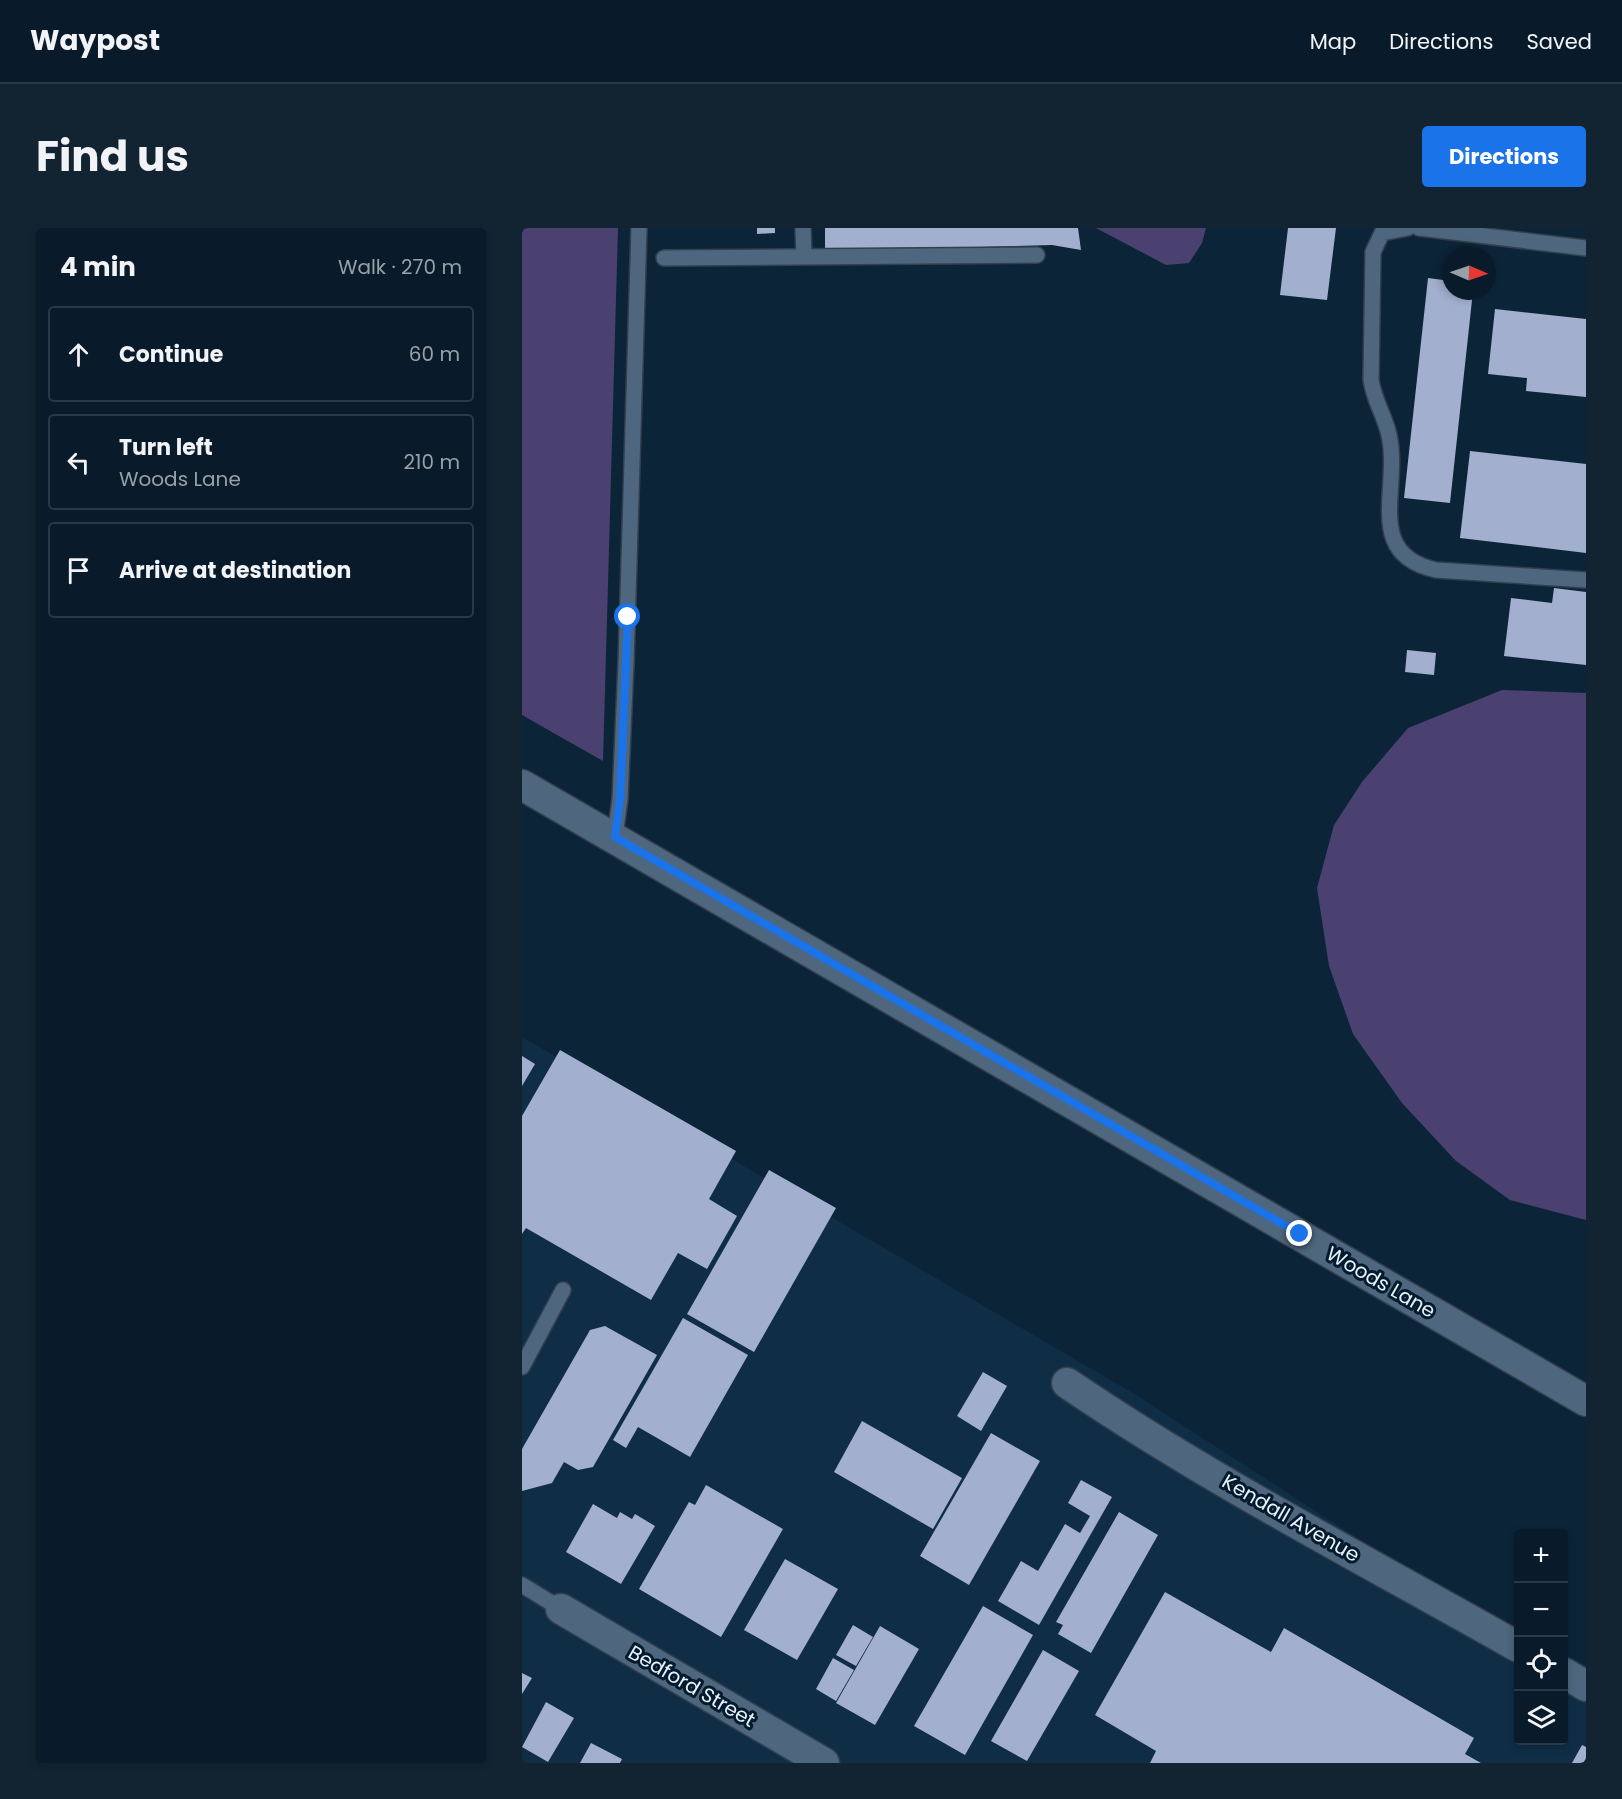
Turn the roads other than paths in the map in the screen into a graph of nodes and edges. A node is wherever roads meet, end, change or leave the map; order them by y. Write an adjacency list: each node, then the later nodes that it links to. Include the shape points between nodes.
1 (639, 228): 11 (lane, via 626,663)
2 (803, 228): 6 (lane)
3 (1408, 228): 9 (lane, via 1382,233 1373,252 1371,379 1389,435 1394,544 1406,559 1436,570)
4 (1419, 228): 5 (lane)
5 (1586, 248)
6 (804, 255): 7 (lane); 8 (lane)
7 (1037, 255)
8 (664, 258)
9 (1586, 580)
10 (522, 785): 11 (street, Woods Lane)
11 (615, 837): 15 (street, Woods Lane)
12 (563, 1290): 13 (lane)
13 (522, 1367)
14 (1066, 1383): 18 (street, Kendall Avenue, via 1120,1419)
15 (1586, 1401)
16 (522, 1585): 17 (lane)
17 (561, 1609): 21 (street, Bedford Street)
18 (1514, 1645)
19 (1568, 1676): 20 (street)
20 (1586, 1686)
21 (824, 1763)

